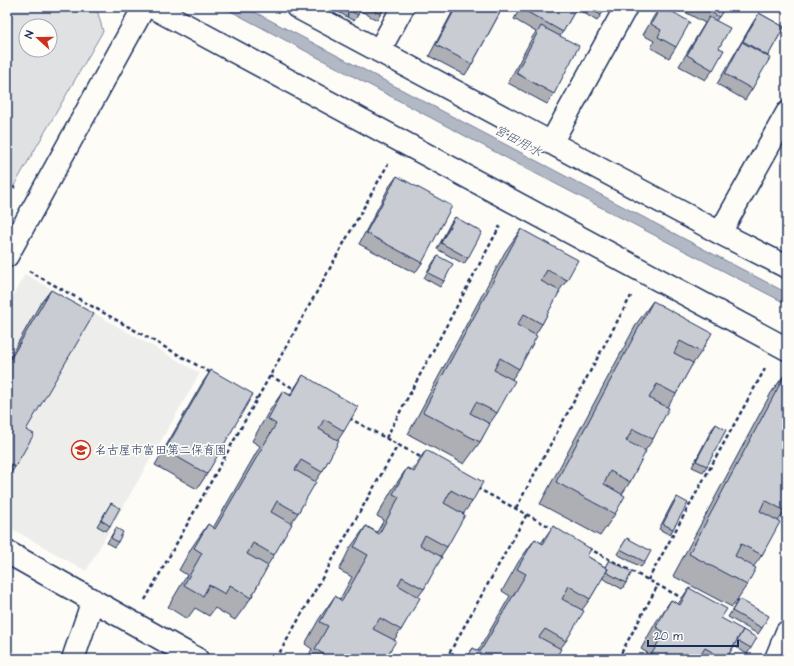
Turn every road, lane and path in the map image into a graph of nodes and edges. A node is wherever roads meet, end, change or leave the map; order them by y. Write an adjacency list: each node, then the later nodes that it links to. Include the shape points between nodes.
1 (144, 7): 12 (street)
2 (152, 7): 8 (street)
3 (297, 7): 6 (street)
4 (403, 7): 6 (street)
5 (626, 7): 9 (street)
6 (379, 51): 9 (street)
7 (787, 113): 11 (street)
8 (401, 141): 10 (street); 18 (path)
9 (551, 143): 11 (street)
10 (513, 201): 15 (street); 23 (path)
11 (720, 233): 13 (street)
12 (7, 256)
13 (787, 268)
14 (28, 270): 17 (path)
15 (645, 272): 16 (street); 27 (path)
16 (783, 346): 32 (path)
17 (216, 376)
18 (270, 376): 19 (path); 21 (path)
19 (297, 390)
20 (243, 391): 21 (path)
21 (257, 399): 36 (path)
22 (345, 416): 23 (path)
23 (386, 438): 24 (path)
24 (398, 445): 25 (path); 40 (path)
25 (426, 460)
26 (474, 486): 27 (path)
27 (516, 508): 28 (path)
28 (527, 514): 29 (path); 41 (path)
29 (560, 532)
30 (587, 547): 32 (path)
31 (7, 552): 34 (street)
32 (648, 580): 33 (path)
33 (658, 585): 35 (path); 42 (path)
34 (93, 600): 36 (street); 38 (street)
35 (685, 600)
36 (133, 623): 39 (street)
37 (787, 632): 43 (street)
38 (73, 659)
39 (197, 659)
40 (276, 659)
41 (446, 659)
42 (618, 659)
43 (776, 659)

